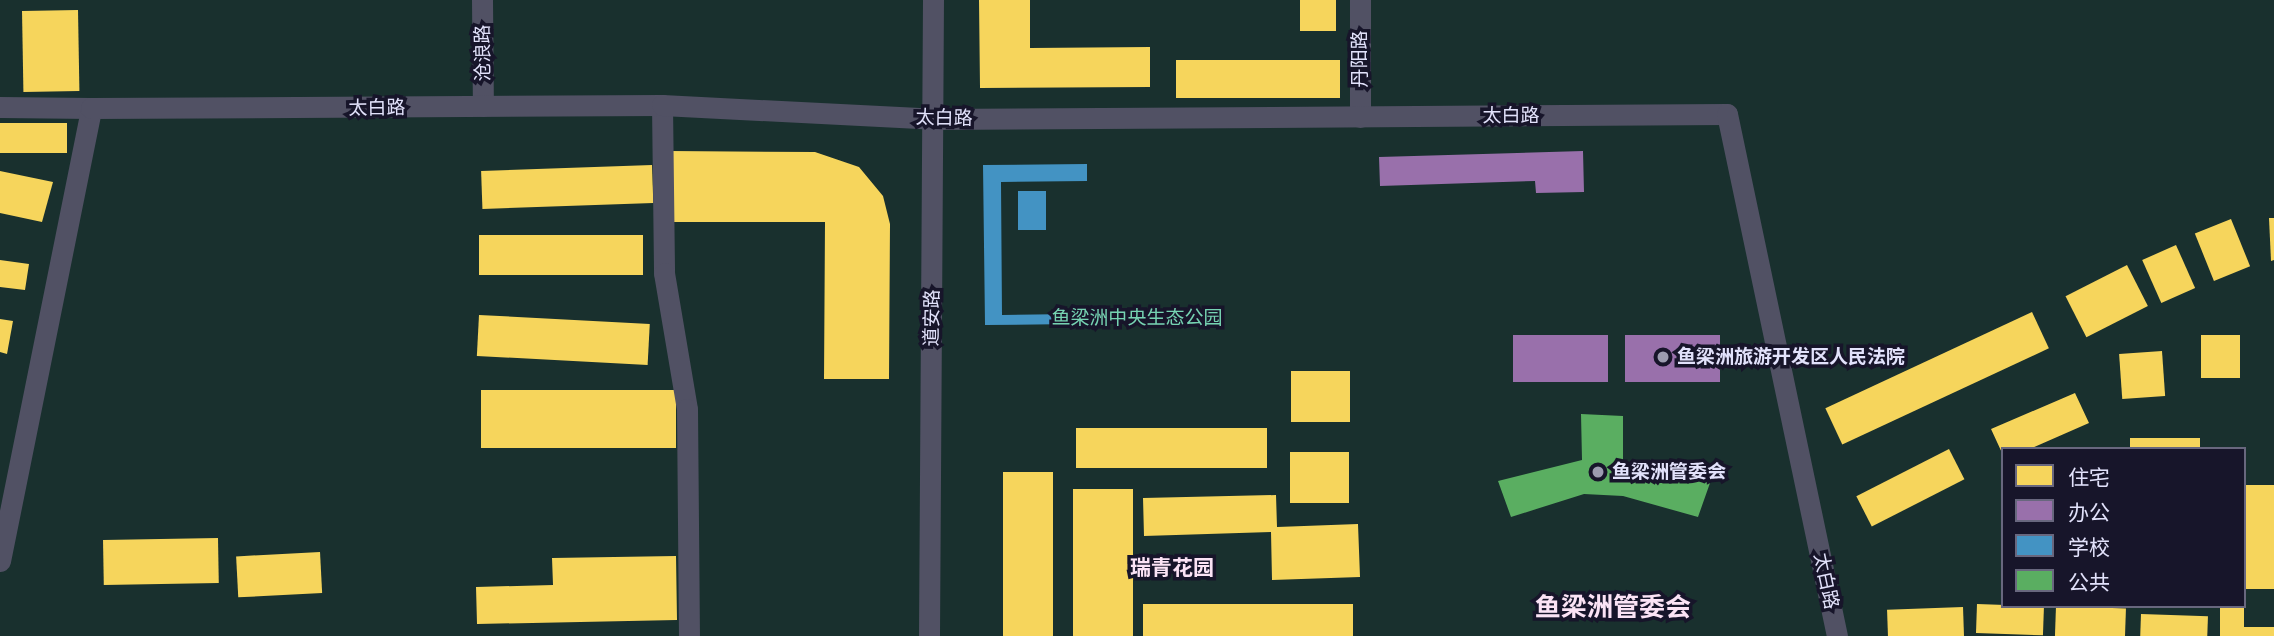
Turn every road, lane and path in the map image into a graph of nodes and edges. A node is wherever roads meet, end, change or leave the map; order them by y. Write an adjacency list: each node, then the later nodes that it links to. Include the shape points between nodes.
1 (482, 0): 5 (street, 沧浪路)
2 (933, 0): 9 (street, 道安路)
3 (1360, 0): 8 (street, 丹阳路)
4 (662, 105): 5 (street, 太白路); 9 (street, 太白路); 11 (street, via 664,273 687,409)
5 (484, 106): 7 (street, 太白路)
6 (0, 107): 7 (street, 太白路)
7 (91, 108): 10 (street)
8 (1360, 117): 9 (street, 太白路); 13 (street, 太白路, via 1727,114)
9 (934, 119): 12 (street, 道安路)
10 (1, 556)
11 (689, 636)
12 (929, 636)
13 (1837, 636)

